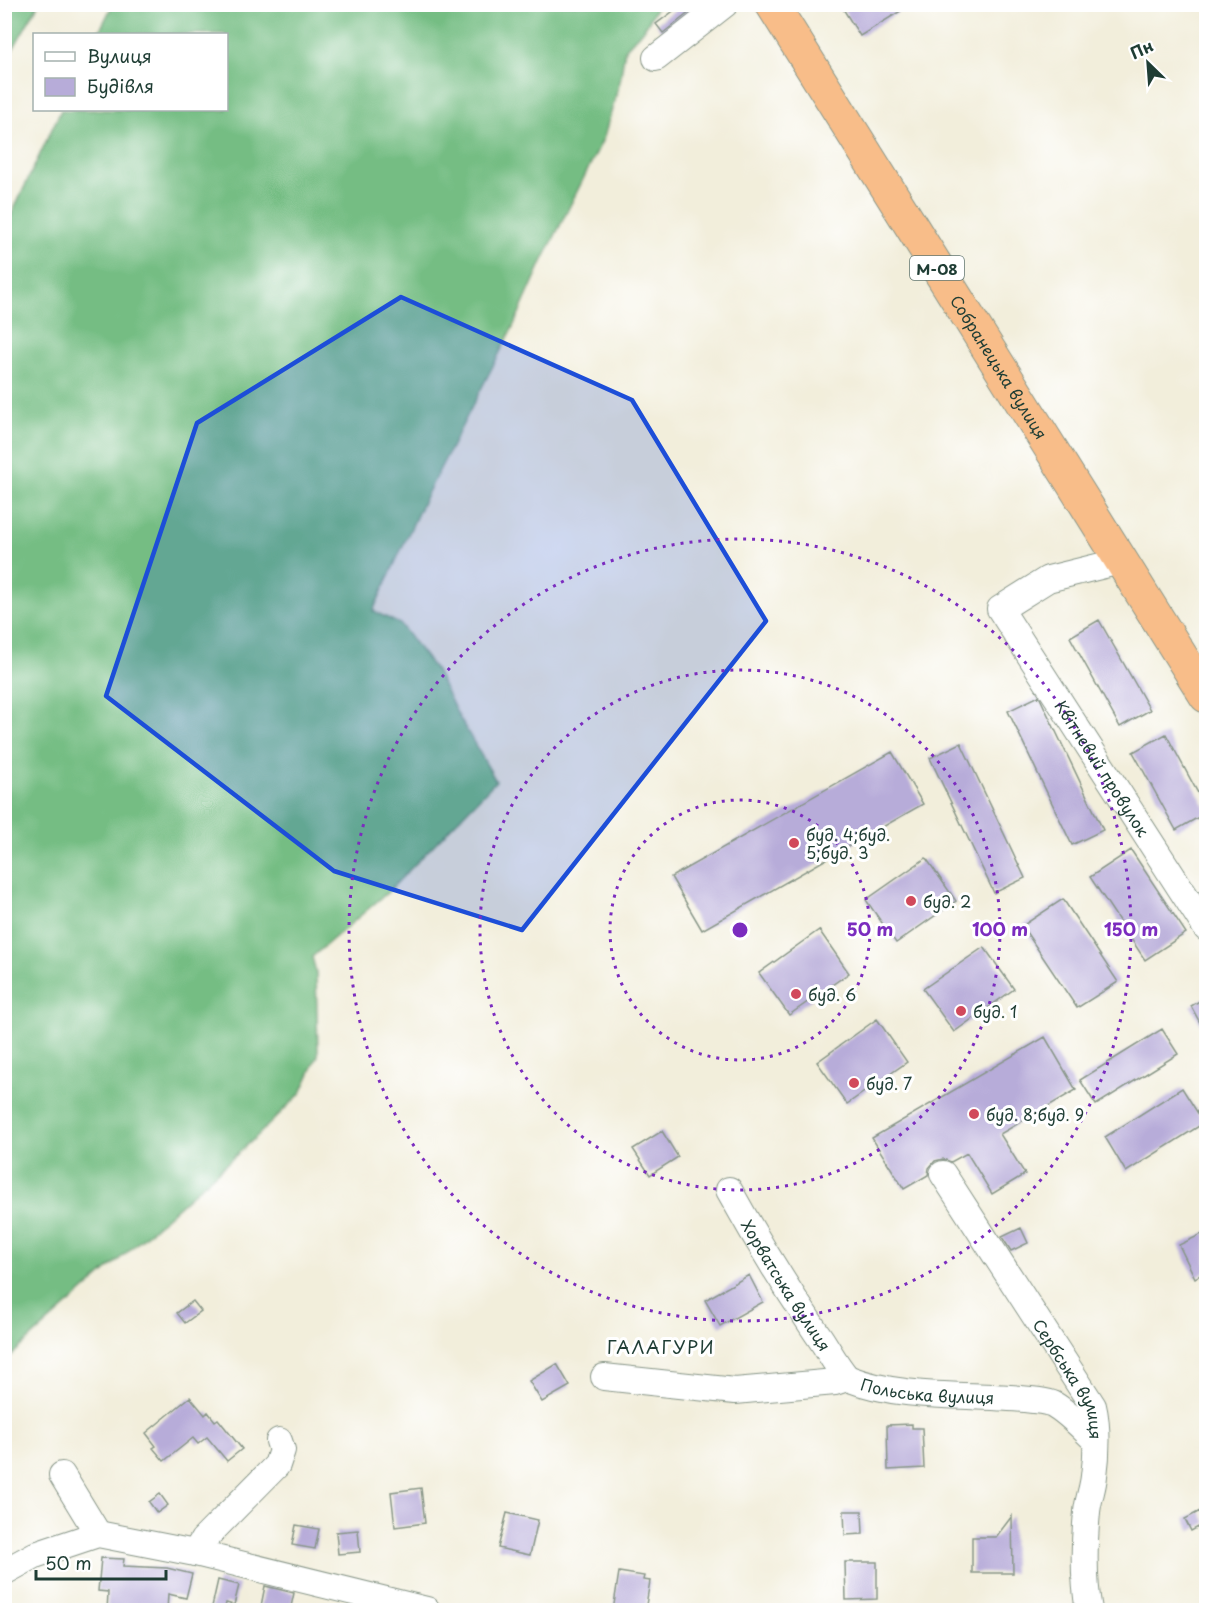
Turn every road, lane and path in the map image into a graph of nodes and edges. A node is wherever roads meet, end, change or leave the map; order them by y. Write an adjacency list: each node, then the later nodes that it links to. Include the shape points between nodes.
1 (725, 4): 3 (street)
2 (772, 4): 4 (highway, Собранецька вулиця / М-08)
3 (656, 58)
4 (1121, 561): 5 (highway, Собранецька вулиця / М-08); 6 (street, Квітневий провулок, via 1048,579 1000,609)
5 (1206, 696)
6 (1206, 928)
7 (943, 1174): 11 (street, Сербська вулиця, via 1093,1406 1097,1421)
8 (729, 1190): 10 (street, Хорватська вулиця, via 758,1243)
9 (604, 1377): 10 (street, Польська вулиця, via 735,1391)
10 (847, 1378): 11 (street, Польська вулиця, via 910,1393 1051,1403)
11 (1095, 1440): 18 (street, Сербська вулиця, via 1095,1474 1087,1511 1085,1592)
12 (279, 1441): 15 (street, via 282,1450 277,1466 203,1540)
13 (62, 1474): 14 (street)
14 (98, 1534): 15 (street); 16 (street, via 34,1555)
15 (195, 1553): 17 (street)
16 (4, 1572)
17 (427, 1611)
18 (1089, 1611)

